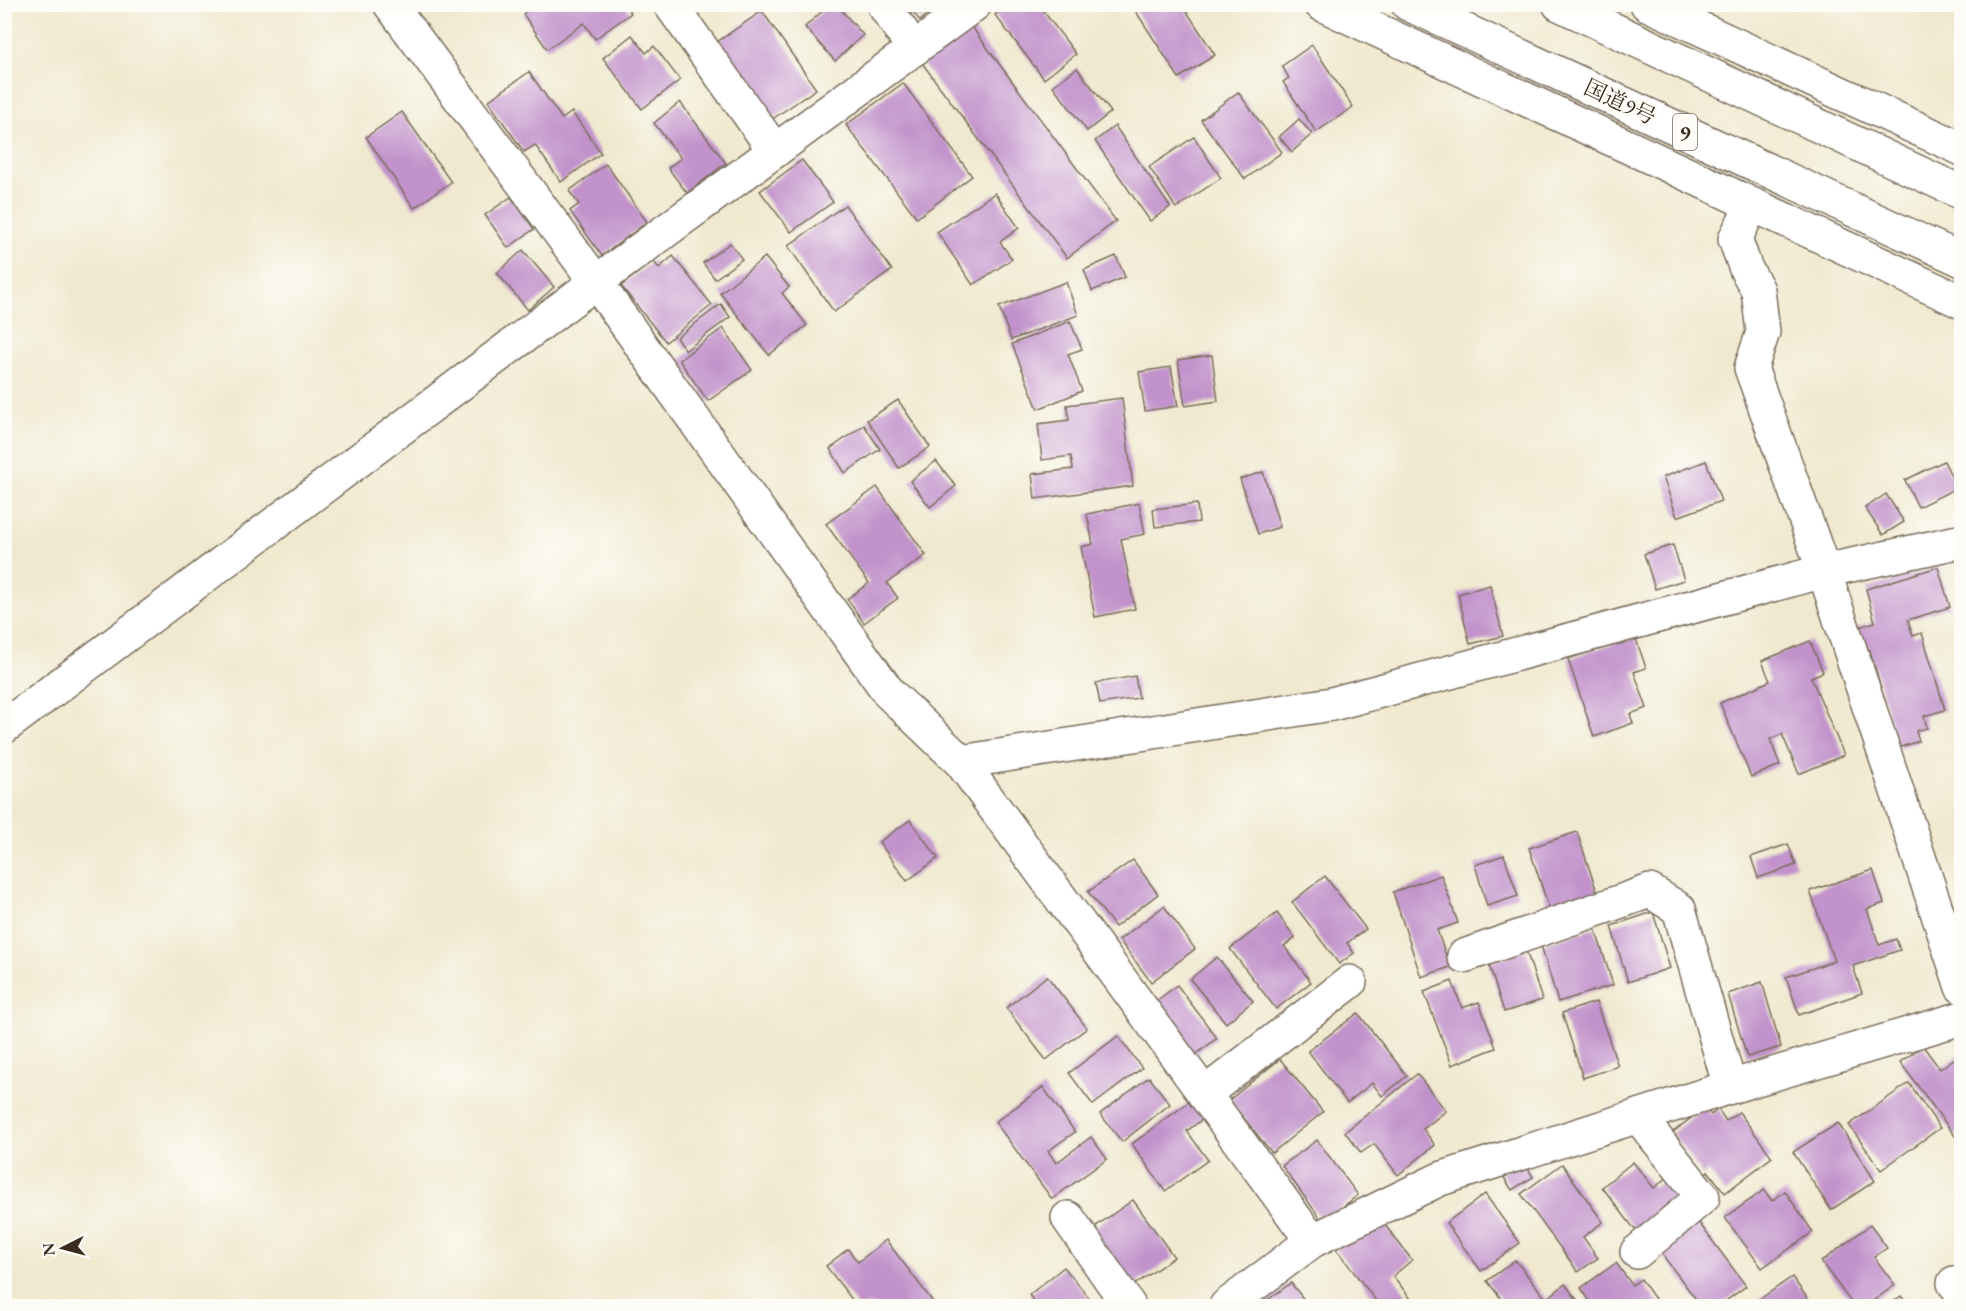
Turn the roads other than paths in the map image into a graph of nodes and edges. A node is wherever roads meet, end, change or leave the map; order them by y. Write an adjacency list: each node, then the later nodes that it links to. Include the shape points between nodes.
1 (390, 4): 17 (main road)
2 (670, 4): 13 (main road)
3 (883, 4): 10 (main road)
4 (975, 4): 10 (main road)
5 (1321, 4): 11 (main road)
6 (1408, 4): 9 (main road, 国道9号 / 9)
7 (1559, 4): 14 (main road)
8 (1647, 4): 12 (main road)
9 (1487, 40): 11 (main road); 16 (main road, 国道9号 / 9)
10 (914, 48): 13 (main road)
11 (1521, 97): 15 (main road)
12 (1962, 149)
13 (775, 151): 17 (main road)
14 (1962, 193)
15 (1752, 205): 18 (main road); 20 (main road, via 1735,239 1758,290 1762,332 1751,368)
16 (1962, 260)
17 (596, 282): 21 (main road); 22 (main road, via 889,693)
18 (1959, 300)
19 (1962, 541): 20 (main road)
20 (1824, 571): 22 (main road, via 1332,704); 25 (main road)
21 (4, 727)
22 (961, 762): 28 (main road)
23 (1464, 956): 27 (main road, via 1650,891 1679,909)
24 (1350, 982): 28 (main road)
25 (1962, 987)
26 (1962, 1018): 27 (main road)
27 (1730, 1087): 29 (main road)
28 (1203, 1094): 31 (main road)
29 (1638, 1116): 31 (main road, via 1440,1179); 32 (main road, via 1702,1197)
30 (1068, 1218): 33 (main road)
31 (1312, 1241): 34 (main road)
32 (1637, 1252)
33 (1129, 1306)
34 (1226, 1306)

